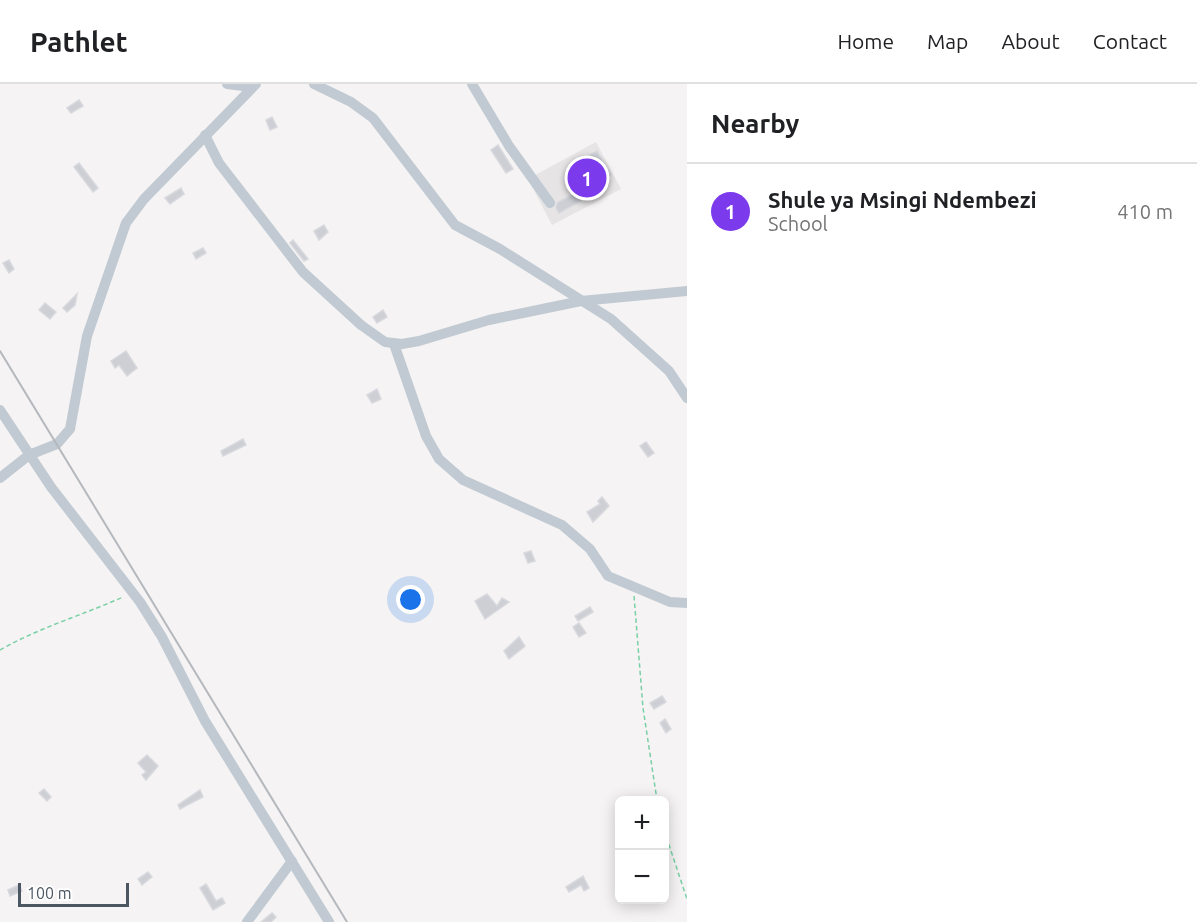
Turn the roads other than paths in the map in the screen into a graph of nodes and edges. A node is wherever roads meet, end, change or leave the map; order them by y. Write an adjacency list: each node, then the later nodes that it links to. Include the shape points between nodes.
1 (228, 84): 4 (street)
2 (314, 84): 8 (street, via 373,118 455,225)
3 (472, 84): 6 (street, via 509,146)
4 (254, 85): 5 (street)
5 (206, 135): 9 (street, via 219,163 303,272 361,325); 12 (street, via 126,223 87,336 70,429 57,444)
6 (550, 203)
7 (687, 291): 8 (street)
8 (581, 301): 9 (street); 10 (street, via 611,319 647,350 677,380)
9 (394, 344): 14 (street, via 414,406 439,459 463,480 562,525 590,549 608,576 670,602)
10 (687, 398)
11 (0, 411): 12 (street)
12 (29, 455): 13 (street); 15 (street, via 162,637 205,721)
13 (0, 478)
14 (687, 603)
15 (291, 861): 16 (street); 17 (street)
16 (247, 922)
17 (329, 922)

